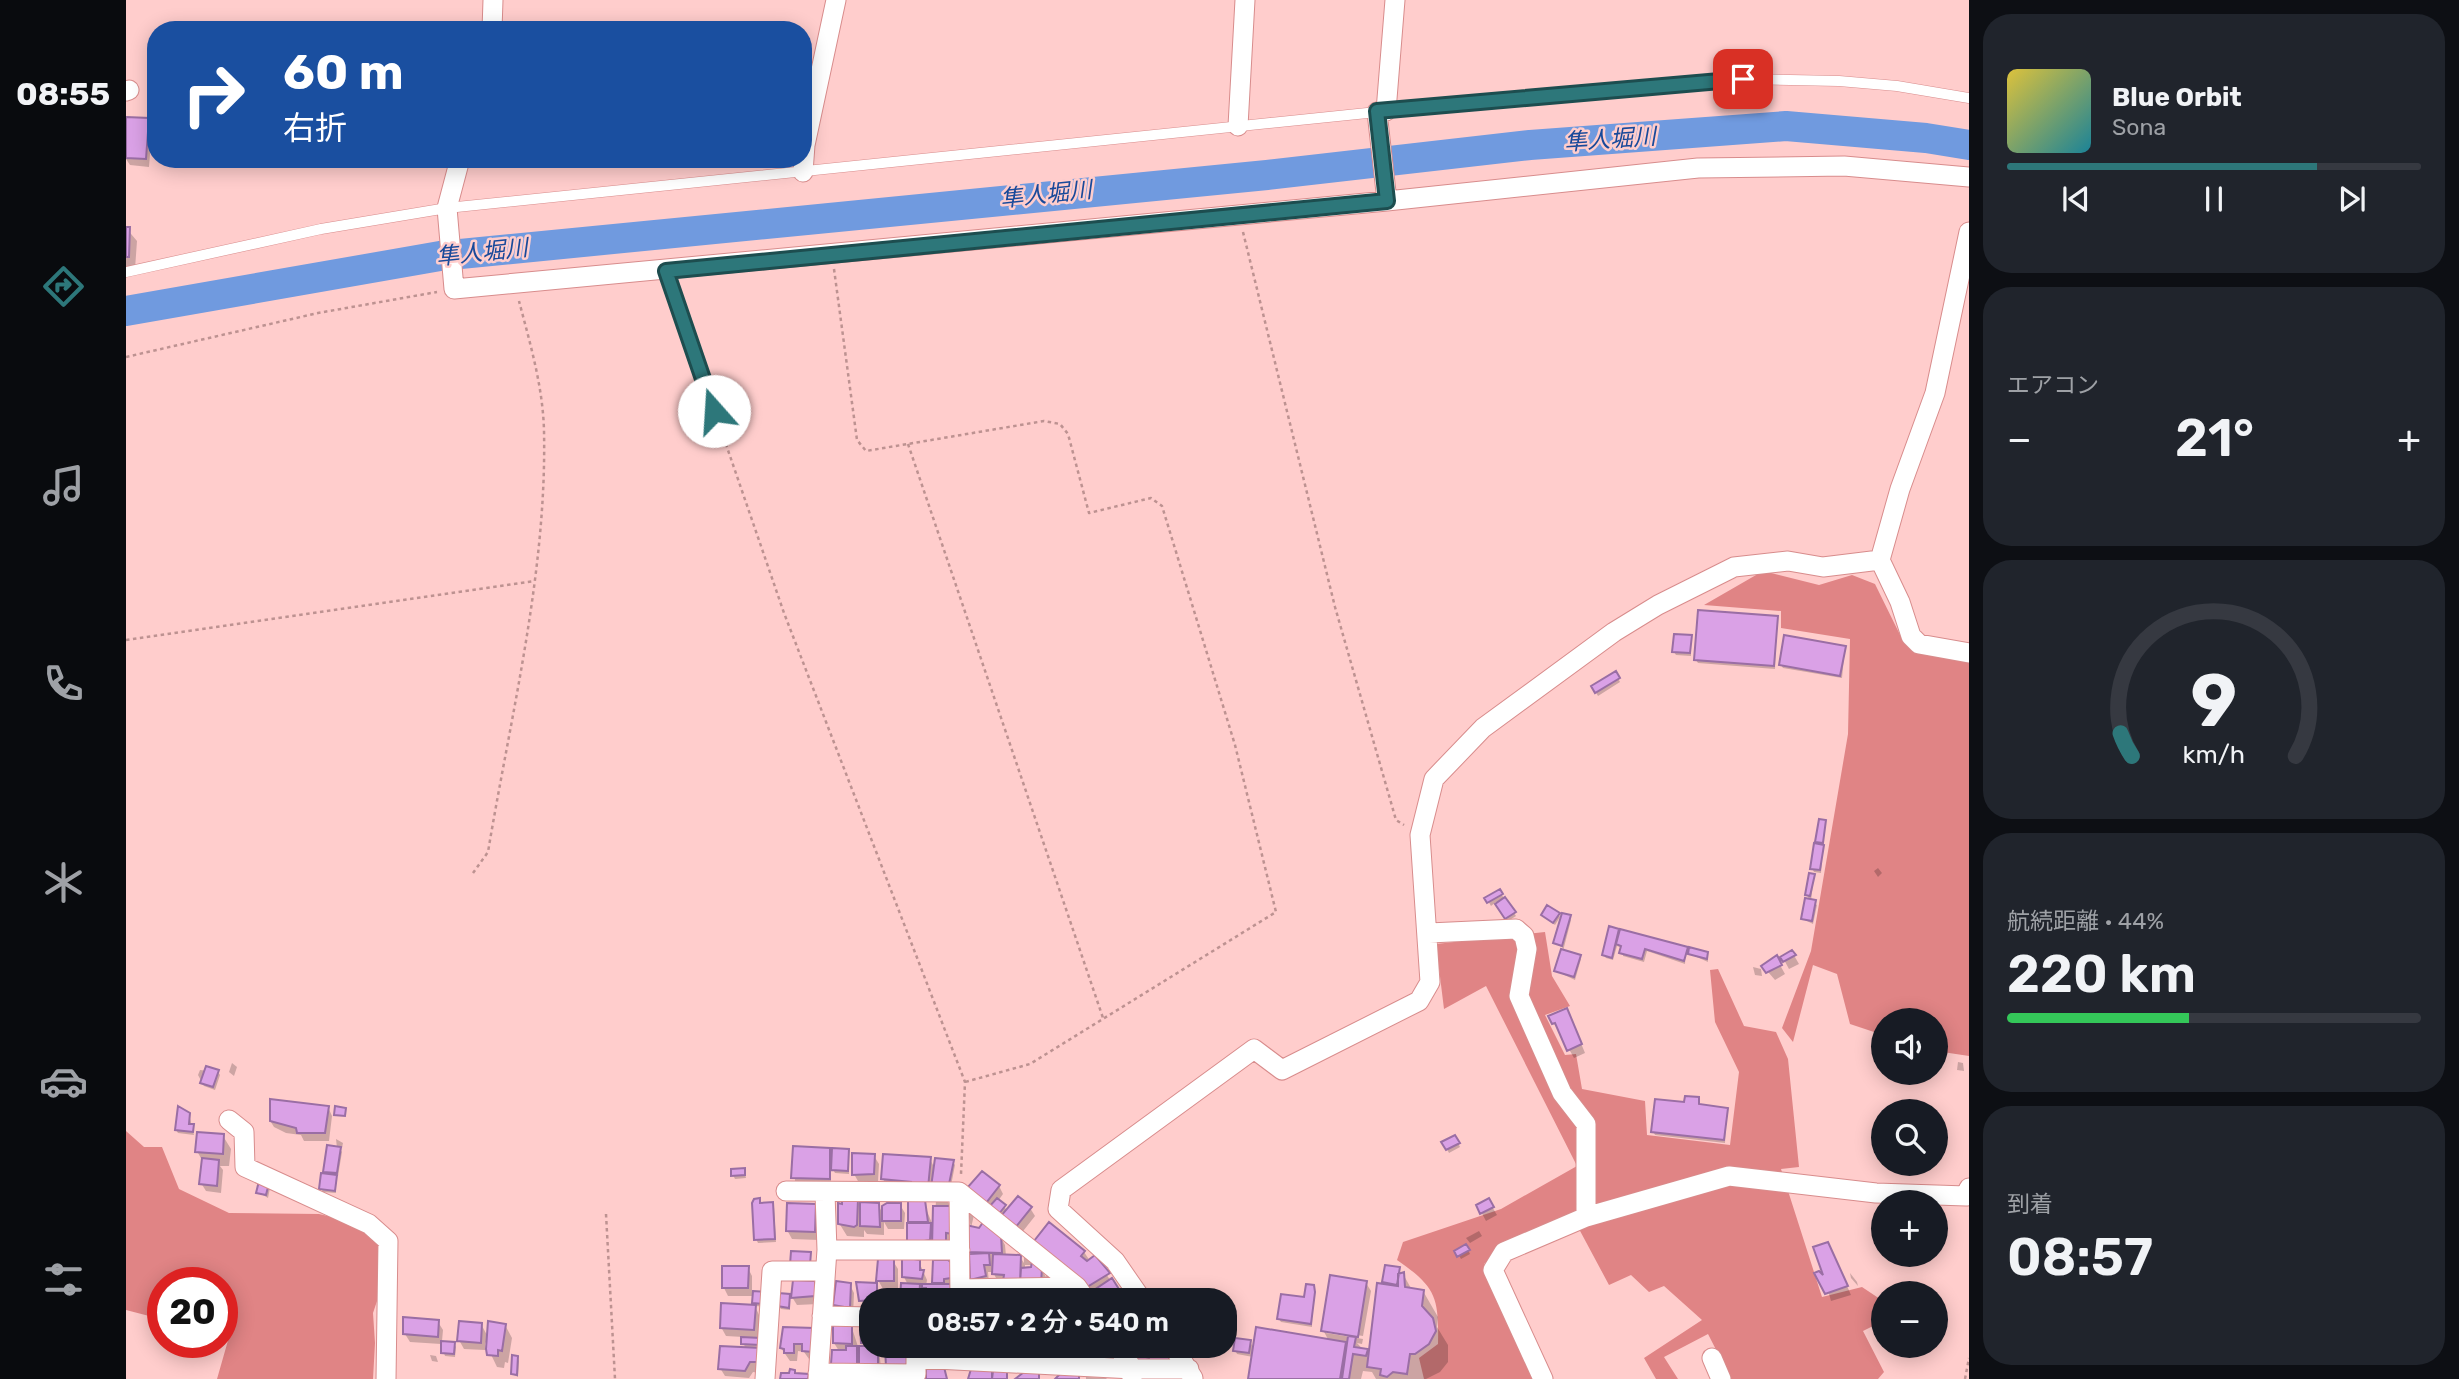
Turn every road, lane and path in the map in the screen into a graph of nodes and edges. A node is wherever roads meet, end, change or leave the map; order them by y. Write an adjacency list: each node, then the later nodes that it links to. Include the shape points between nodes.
1 (493, 0): 5 (street)
2 (836, 0): 8 (street)
3 (1245, 0): 9 (street)
4 (1395, 0): 7 (street)
5 (492, 21)
6 (1969, 97): 7 (lane, via 1839,81 1743,79)
7 (1381, 111): 9 (lane); 14 (street)
8 (812, 112)
9 (1238, 126): 12 (lane)
10 (458, 168): 15 (street)
11 (803, 168): 12 (street)
12 (803, 172): 15 (lane)
13 (1969, 177): 14 (street, via 1844,166 1698,168)
14 (1387, 201): 16 (street)
15 (447, 208): 20 (lane, via 321,229); 22 (street)
16 (1239, 215): 18 (street); 30 (path, via 1335,607 1396,820)
17 (1969, 232): 26 (street, via 1935,393)
18 (832, 255): 19 (street); 25 (path, via 857,440 866,451)
19 (666, 271): 21 (street); 24 (lane)
20 (126, 272)
21 (514, 284): 22 (street); 27 (path, via 535,360 544,430)
22 (454, 289): 23 (path, via 318,313)
23 (126, 357)
24 (714, 411): 34 (path, via 784,613)
25 (908, 444): 33 (path); 33 (path, via 1044,421 1060,424 1068,434 1089,513 1151,498 1162,506 1235,746 1276,912)
26 (1880, 560): 29 (street, via 1911,636 1919,644); 30 (street, via 1823,567 1788,561 1734,567 1658,605 1483,728 1434,779)
27 (534, 581): 28 (path); 31 (path, via 488,852)
28 (126, 640)
29 (1969, 653)
30 (1420, 835): 32 (street)
31 (473, 873)
32 (1429, 933): 41 (street, via 1516,929 1524,936 1527,949 1519,996 1562,1093 1586,1124); 47 (street, via 1430,982 1419,1001 1282,1070 1254,1049 1061,1190 1058,1209 1115,1261)
33 (1103, 1019): 34 (path, via 1030,1064)
34 (965, 1082): 38 (path)
35 (229, 1119): 60 (street, via 244,1132 245,1167 369,1224 388,1241)
36 (1969, 1188): 41 (street, via 1966,1196 1876,1193 1729,1176)
37 (786, 1191): 39 (street)
38 (959, 1192): 39 (street); 43 (street); 46 (street)
39 (825, 1193): 42 (street)
40 (606, 1214): 61 (path)
41 (1586, 1217): 64 (street, via 1504,1252 1493,1270)
42 (827, 1250): 43 (street); 44 (street)
43 (960, 1250): 45 (street)
44 (825, 1271): 48 (street); 62 (street, via 772,1271)
45 (960, 1288)
46 (1075, 1288)
47 (1134, 1288)
48 (822, 1316): 49 (street); 59 (street)
49 (859, 1317)
50 (916, 1358): 59 (street, via 916,1374)
51 (960, 1358): 63 (street)
52 (1007, 1358): 57 (street)
53 (1124, 1358): 57 (street)
54 (1181, 1358): 58 (street)
55 (1712, 1358): 65 (street)
56 (1969, 1358): 66 (path)
57 (1133, 1374): 58 (street)
58 (1191, 1374)
59 (818, 1376)
60 (386, 1379)
61 (615, 1379)
62 (765, 1379)
63 (960, 1379)
64 (1544, 1379)
65 (1721, 1379)
66 (1965, 1379)

